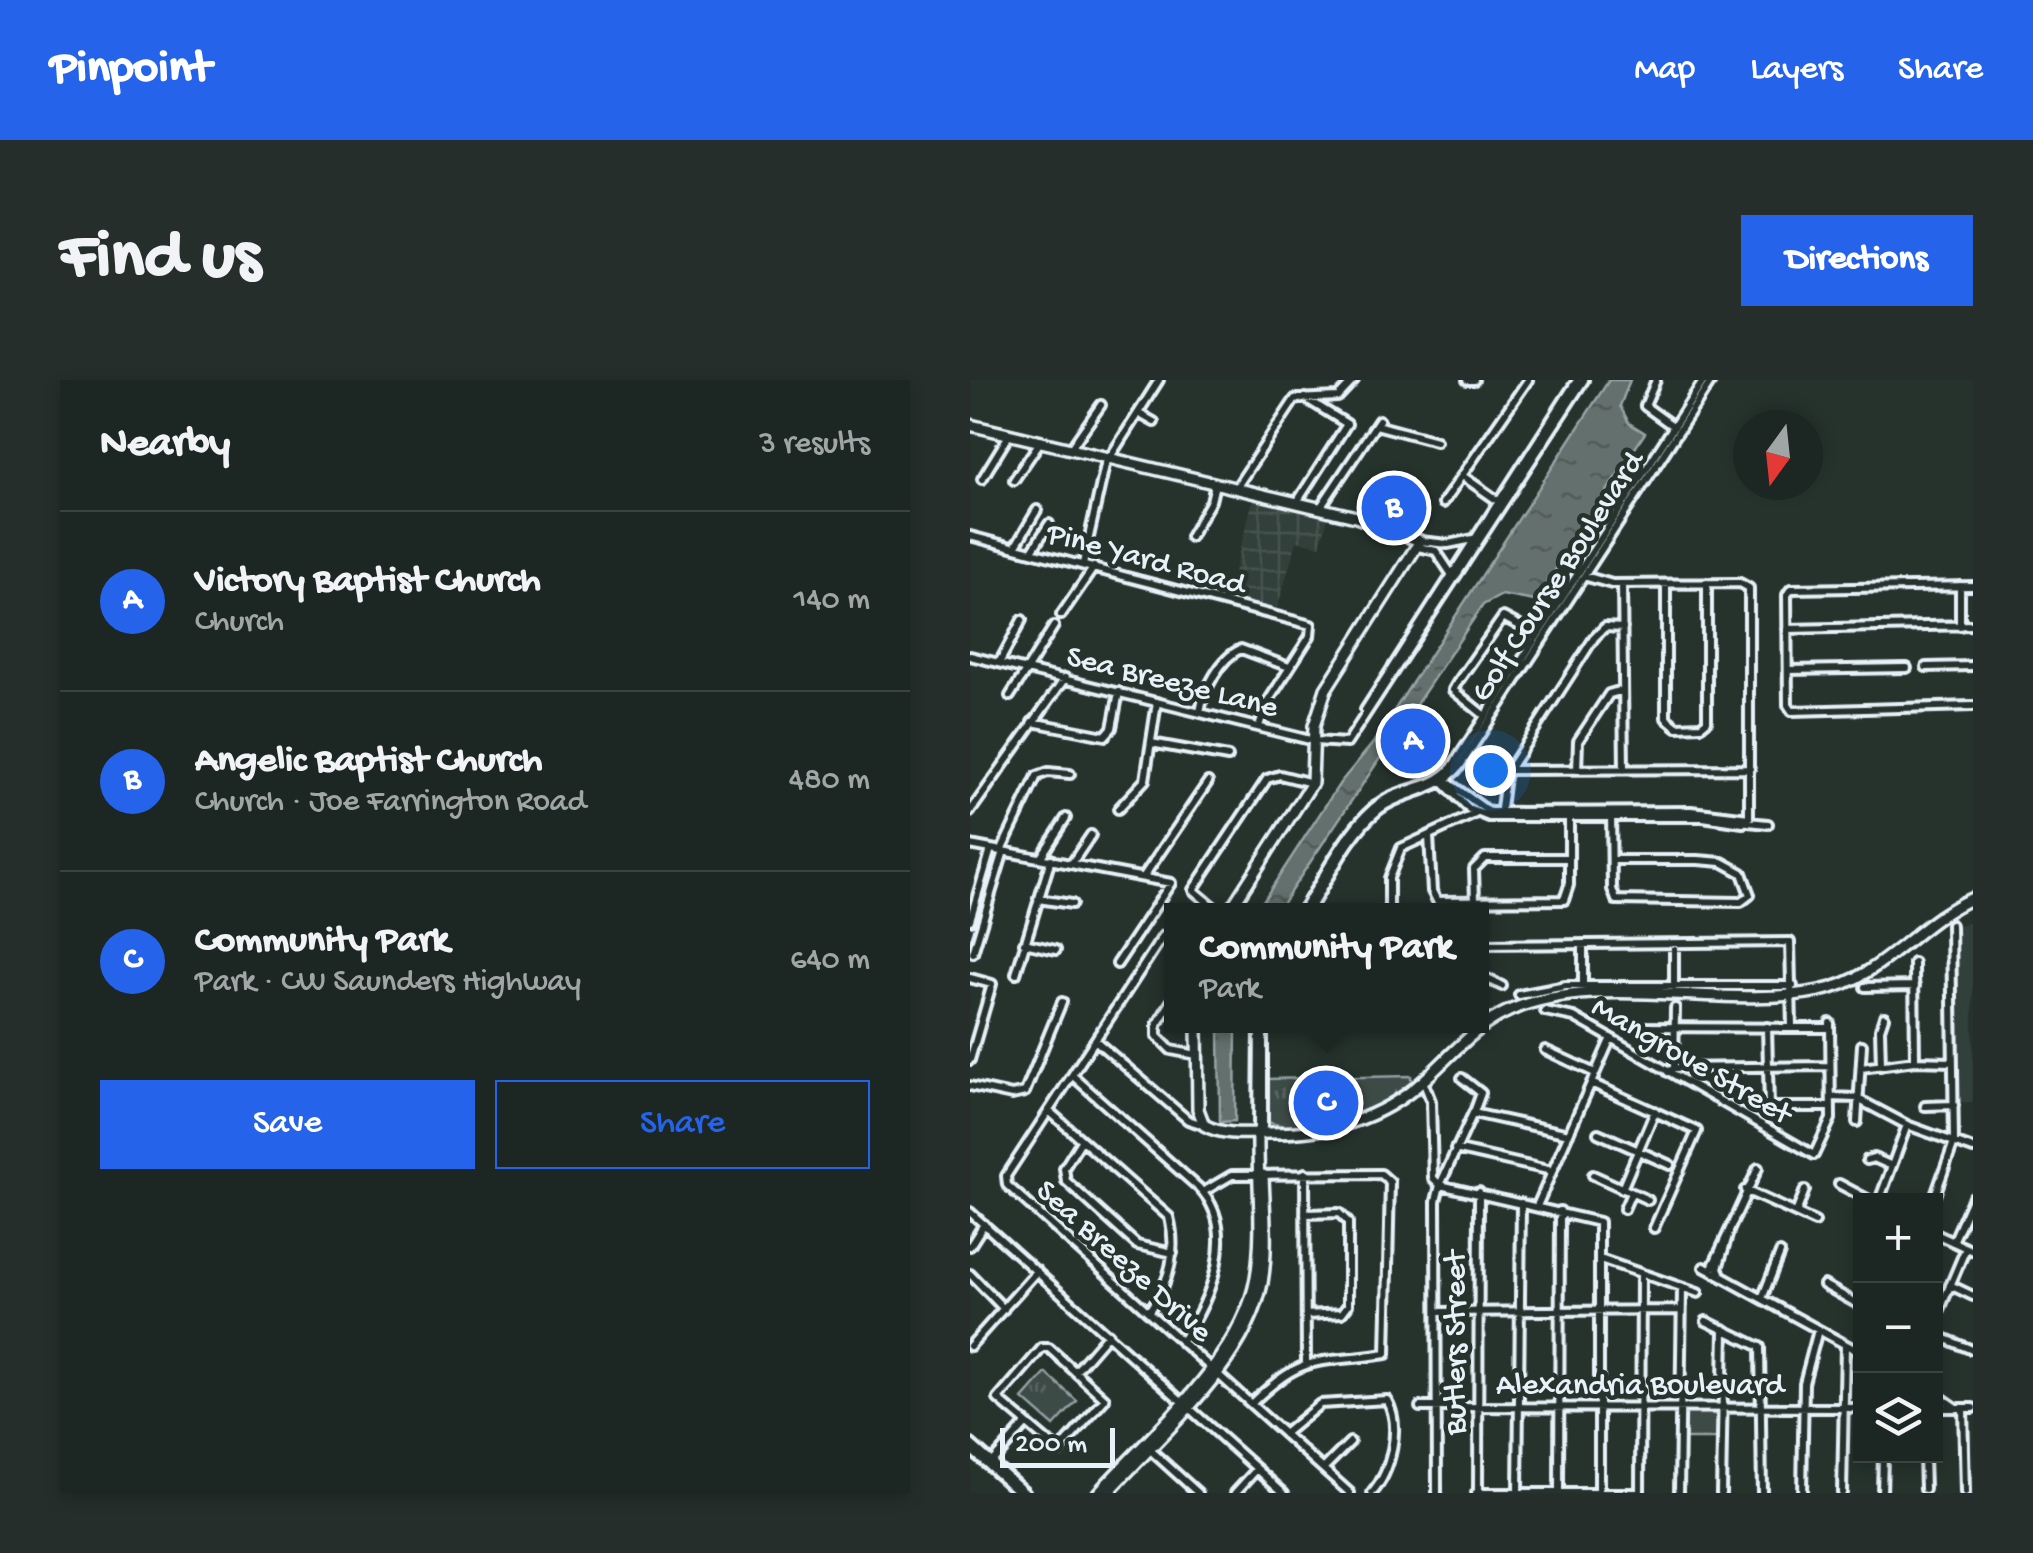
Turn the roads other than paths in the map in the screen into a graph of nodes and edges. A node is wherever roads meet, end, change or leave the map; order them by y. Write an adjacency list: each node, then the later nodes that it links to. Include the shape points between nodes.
1 (1159, 380): 10 (street)
2 (1354, 380): 8 (street, via 1338,397)
3 (1528, 380): 20 (street)
4 (1581, 380): 24 (street)
5 (1656, 380): 13 (street, via 1645,406)
6 (1704, 380): 13 (street, Golf Course Boulevard)
7 (1712, 380): 13 (street, Golf Course Boulevard)
8 (1304, 397): 23 (street, via 1290,405); 26 (street, via 1347,424)
9 (1100, 405): 17 (street)
10 (1138, 412): 11 (street); 18 (street)
11 (1154, 422)
12 (970, 425): 14 (main road)
13 (1676, 428): 39 (street, Golf Course Boulevard)
14 (1009, 434): 15 (main road); 19 (street)
15 (1040, 441): 17 (main road); 21 (street)
16 (1436, 441): 27 (street, via 1377,423)
17 (1071, 448): 18 (main road)
18 (1108, 458): 22 (main road); 37 (street)
19 (982, 478)
20 (1464, 478): 24 (street); 25 (street)
21 (1014, 480)
22 (1215, 484): 23 (main road); 31 (street)
23 (1235, 489): 26 (main road)
24 (1501, 502): 32 (street)
25 (1443, 503)
26 (1296, 504): 27 (main road)
27 (1320, 509): 33 (main road, via 1367,520)
28 (1037, 510): 35 (street)
29 (1049, 524): 36 (street)
30 (970, 536): 35 (street, Pine Yard Road)
31 (1190, 536)
32 (1476, 540): 34 (street); 40 (street)
33 (1419, 544): 34 (street); 72 (main road, via 1326,689)
34 (1435, 547): 40 (street)
35 (1014, 548): 36 (street, Pine Yard Road)
36 (1032, 551): 37 (street, Pine Yard Road)
37 (1083, 564): 38 (street, Pine Yard Road)
38 (1094, 567): 46 (street); 57 (street, Pine Yard Road, via 1312,625)
39 (1582, 574): 42 (street); 53 (street, Golf Course Boulevard); 80 (street, Golf Course Boulevard, via 1460,766)
40 (1453, 575): 72 (street, Sea Breeze Lane, via 1358,730 1347,743)
41 (1708, 583): 43 (street); 43 (street, via 1707,721 1677,727 1666,718); 75 (street, via 1740,582 1751,592)
42 (1622, 584): 43 (street); 51 (street)
43 (1666, 584)
44 (1960, 586): 45 (street); 50 (street); 52 (street, via 1791,589)
45 (1973, 586)
46 (1061, 615)
47 (1022, 620): 55 (street)
48 (1973, 625): 50 (street)
49 (1054, 626): 60 (street)
50 (1960, 626): 52 (street)
51 (1623, 628): 63 (street); 76 (street, via 1596,634)
52 (1788, 629): 61 (street)
53 (1536, 636): 69 (street, Golf Course Boulevard); 69 (street, via 1503,617 1456,683 1457,697)
54 (970, 656): 55 (street, Sea Breeze Lane)
55 (999, 663): 60 (street, Sea Breeze Lane)
56 (1973, 666): 58 (street)
57 (1289, 667): 68 (street, via 1232,652); 71 (street)
58 (1926, 667)
59 (1907, 668): 61 (street)
60 (1028, 670): 62 (street, Sea Breeze Lane); 65 (street)
61 (1788, 670): 67 (street, via 1790,708)
62 (1064, 678): 64 (street, Sea Breeze Lane); 70 (street)
63 (1623, 690): 77 (street, via 1609,694 1579,738); 78 (street)
64 (1119, 692): 66 (street, Sea Breeze Lane); 70 (street, via 1104,736)
65 (1010, 696)
66 (1157, 702): 68 (street, Sea Breeze Lane); 73 (street)
67 (1973, 706)
68 (1200, 712): 71 (street, Sea Breeze Lane)
69 (1485, 716): 80 (street, Golf Course Boulevard)
70 (1032, 722): 85 (street)
71 (1259, 726): 72 (street, Sea Breeze Lane)
72 (1314, 741): 82 (main road)
73 (1151, 743): 74 (street); 83 (street, via 1144,784)
74 (1228, 757)
75 (1750, 769): 78 (street); 90 (street)
76 (1509, 770): 77 (street); 88 (street)
77 (1576, 770): 78 (street)
78 (1624, 770)
79 (1070, 774): 96 (street, via 1037,776)
80 (1442, 780): 84 (street); 108 (street, via 1365,820)
81 (1208, 782): 102 (street)
82 (1312, 783): 106 (street, via 1280,775 1267,780 1193,890); 107 (main road)
83 (1118, 809)
84 (1477, 811): 88 (street); 93 (street)
85 (970, 812)
86 (1569, 815): 87 (street); 88 (street); 98 (street)
87 (1611, 815): 90 (street, via 1691,811); 100 (street)
88 (1500, 816)
89 (1066, 818): 97 (street)
90 (1749, 820): 91 (street)
91 (1768, 824)
92 (1091, 835): 101 (street)
93 (1429, 836): 105 (street, via 1433,896); 109 (street, via 1408,842 1394,858)
94 (970, 845): 95 (street)
95 (990, 849): 96 (street); 111 (street)
96 (1002, 851): 97 (street); 119 (street)
97 (1041, 857): 99 (street)
98 (1569, 858): 105 (street, via 1485,858 1474,868); 105 (street, via 1564,900)
99 (1050, 859): 101 (street); 104 (street)
100 (1612, 860): 100 (street, via 1722,862 1742,873 1750,894 1741,902 1622,903 1612,896)
101 (1072, 863): 102 (street)
102 (1144, 876): 120 (street, via 1171,884)
103 (1973, 898): 130 (main road, via 1935,918 1866,974 1828,989)
104 (1038, 899): 110 (street); 114 (street)
105 (1475, 901)
106 (1209, 903)
107 (1235, 903)
108 (1310, 903)
109 (1389, 903)
110 (1072, 904)
111 (970, 920)
112 (1951, 925): 153 (street)
113 (1164, 936): 147 (street, Sea Breeze Drive)
114 (1024, 943): 118 (street); 122 (street)
115 (1583, 944): 116 (street); 117 (street); 129 (street)
116 (1674, 944): 126 (street); 130 (street, via 1790,942)
117 (1489, 945)
118 (1056, 950)
119 (972, 953)
120 (1117, 964)
121 (1914, 964): 127 (street)
122 (1016, 974)
123 (970, 978): 151 (street, via 992,984)
124 (1489, 980): 125 (street)
125 (1502, 986)
126 (1674, 986): 129 (street); 131 (street)
127 (1915, 986): 128 (street); 152 (street)
128 (1864, 987)
129 (1587, 988): 131 (main road); 132 (street); 138 (main road)
130 (1793, 990): 131 (main road); 142 (street)
131 (1691, 991)
132 (1518, 995)
133 (1062, 1002): 164 (street, via 1024,1092)
134 (1674, 1008): 139 (street)
135 (1544, 1011): 146 (street, Mangrove Street, via 1567,1013)
136 (1164, 1012): 150 (street, via 1157,1036 1175,1052)
137 (1884, 1016): 156 (street)
138 (1489, 1022)
139 (1674, 1026): 140 (street); 141 (street); 158 (street)
140 (1630, 1027)
141 (1767, 1027): 142 (street); 154 (street)
142 (1792, 1028): 155 (street, via 1829,1026)
143 (1197, 1033): 150 (main road)
144 (1261, 1033): 175 (street)
145 (1473, 1033): 162 (main road)
146 (1610, 1040): 158 (street, Mangrove Street); 159 (street)
147 (1096, 1041): 160 (street, Sea Breeze Drive); 173 (street, via 1191,1122)
148 (1862, 1045): 157 (street)
149 (1546, 1050): 159 (street)
150 (1197, 1055): 173 (main road)
151 (970, 1060)
152 (1915, 1062): 153 (street); 156 (street)
153 (1954, 1062): 167 (street)
154 (1767, 1066): 155 (street); 158 (street); 166 (street, via 1770,1108)
155 (1830, 1066): 166 (street)
156 (1881, 1066): 157 (street)
157 (1861, 1068): 165 (street)
158 (1670, 1070): 166 (street, Mangrove Street, via 1815,1159)
159 (1595, 1073): 163 (street)
160 (1073, 1076): 169 (street, Sea Breeze Drive); 196 (street)
161 (1462, 1078): 171 (street, via 1480,1093)
162 (1423, 1081): 175 (main road, via 1390,1106 1346,1124 1313,1132); 192 (street, via 1431,1101 1433,1178)
163 (1591, 1083): 170 (street); 177 (street)
164 (970, 1086)
165 (1860, 1100): 166 (street); 172 (street); 174 (street)
166 (1831, 1102)
167 (1954, 1105): 168 (street); 179 (street)
168 (1926, 1106)
169 (1049, 1111): 178 (street); 236 (street, Sea Breeze Drive, via 1006,1176 1007,1185)
170 (1655, 1112): 181 (street); 213 (street, via 1698,1133)
171 (1473, 1114): 177 (street); 180 (street)
172 (1856, 1122)
173 (1204, 1125): 175 (main road)
174 (1907, 1125): 179 (street); 185 (street)
175 (1260, 1130): 189 (main road)
176 (1598, 1133): 181 (street)
177 (1569, 1134): 187 (street)
178 (1082, 1140): 220 (street, via 1170,1217); 220 (street, via 1064,1168 1066,1181 1137,1245)
179 (1954, 1142): 182 (street); 201 (street)
180 (1456, 1148): 187 (street); 192 (street)
181 (1638, 1150): 184 (street); 193 (street)
182 (1973, 1150)
183 (1867, 1160): 185 (street)
184 (1670, 1164)
185 (1892, 1166): 200 (street)
186 (1758, 1168): 194 (street)
187 (1552, 1171): 205 (street)
188 (1305, 1172): 189 (street); 210 (street); 254 (street, via 1381,1174 1390,1182 1390,1348 1386,1354)
189 (1260, 1174): 196 (street, via 1229,1176); 255 (main road, via 1251,1300)
190 (1592, 1176): 193 (street)
191 (1839, 1184): 199 (street)
192 (1440, 1185): 197 (street); 239 (street)
193 (1622, 1188): 198 (street)
194 (1746, 1190): 209 (street); 214 (street)
195 (1805, 1190): 209 (street)
196 (1203, 1192): 249 (street, via 1214,1212 1215,1270)
197 (1479, 1192): 204 (street); 240 (street, Butlers Street)
198 (1632, 1193): 203 (street); 206 (street)
199 (1859, 1193)
200 (1878, 1193)
201 (1936, 1193)
202 (1973, 1196): 216 (street)
203 (1648, 1200)
204 (1521, 1202): 205 (street); 241 (street)
205 (1537, 1206): 207 (street)
206 (1624, 1209)
207 (1560, 1211): 221 (street, via 1599,1222); 242 (street)
208 (970, 1212): 212 (street)
209 (1796, 1213): 211 (street)
210 (1305, 1214): 243 (street); 243 (street, via 1339,1213 1348,1222 1348,1306)
211 (1815, 1222)
212 (984, 1224): 217 (street); 222 (street)
213 (1654, 1228)
214 (1729, 1231): 225 (street); 225 (street, via 1708,1268)
215 (1943, 1238): 216 (street)
216 (1952, 1242): 218 (street)
217 (970, 1246)
218 (1969, 1249): 226 (street)
219 (1780, 1252): 230 (street)
220 (1173, 1253): 236 (street, via 1168,1279)
221 (1600, 1259): 223 (street); 237 (street)
222 (1037, 1271): 234 (street); 247 (street)
223 (1641, 1273): 228 (street); 238 (street)
224 (970, 1274): 234 (street)
225 (1721, 1275): 230 (street)
226 (1950, 1285): 231 (street); 233 (street)
227 (1824, 1286): 232 (street)
228 (1682, 1288): 229 (street); 235 (street)
229 (1698, 1293)
230 (1763, 1296): 246 (street)
231 (1973, 1296)
232 (1853, 1302)
233 (1943, 1302)
234 (1004, 1309): 251 (street)
235 (1680, 1310): 238 (street); 267 (street)
236 (1149, 1311): 249 (street, Sea Breeze Drive)
237 (1598, 1311): 238 (street); 242 (street); 265 (street)
238 (1639, 1311): 266 (street)
239 (1437, 1312): 240 (street); 261 (street)
240 (1478, 1312): 241 (street); 262 (street, Butlers Street)
241 (1518, 1312): 242 (street); 263 (street)
242 (1558, 1312): 264 (street)
243 (1306, 1316): 254 (street)
244 (1706, 1321): 245 (street)
245 (1724, 1329): 268 (street); 269 (street, via 1760,1347)
246 (1818, 1330): 250 (street); 270 (street)
247 (1108, 1334): 256 (street); 258 (street)
248 (1943, 1338): 253 (street)
249 (1180, 1342): 255 (street, Sea Breeze Drive)
250 (1845, 1345): 252 (street); 271 (street)
251 (970, 1346)
252 (1853, 1349)
253 (1970, 1349)
254 (1306, 1362): 259 (street)
255 (1214, 1371): 258 (main road); 259 (street, Sea Breeze Drive)
256 (1076, 1372): 276 (street, via 1050,1348 1038,1350 998,1396); 276 (street, via 1105,1402 1063,1450 1053,1450)
257 (1943, 1398): 274 (street)
258 (1185, 1403): 280 (main road); 284 (street)
259 (1251, 1404): 277 (street, Sea Breeze Drive)
260 (1420, 1407): 261 (street, Alexandria Boulevard)
261 (1439, 1407): 262 (street, Alexandria Boulevard); 294 (street)
262 (1478, 1407): 263 (street, Alexandria Boulevard); 295 (street, Butlers Street)
263 (1519, 1407): 264 (street, Alexandria Boulevard); 296 (street)
264 (1560, 1407): 265 (street, Alexandria Boulevard); 297 (street)
265 (1600, 1407): 266 (street, Alexandria Boulevard); 298 (street)
266 (1640, 1408): 267 (street, Alexandria Boulevard); 299 (street)
267 (1682, 1408): 268 (street, Alexandria Boulevard); 300 (street)
268 (1722, 1408): 269 (street, Alexandria Boulevard); 301 (street)
269 (1762, 1408): 270 (street, Alexandria Boulevard); 302 (street)
270 (1803, 1408): 271 (street, Alexandria Boulevard); 303 (street)
271 (1844, 1408): 272 (street, Alexandria Boulevard); 304 (street)
272 (1853, 1408)
273 (1943, 1408): 274 (street)
274 (1960, 1408): 275 (street); 306 (street)
275 (1973, 1408)
276 (1025, 1425): 283 (street)
277 (1284, 1434): 285 (street, Sea Breeze Drive); 293 (street, via 1320,1404 1386,1400 1392,1410 1390,1467)
278 (1350, 1442): 285 (street)
279 (970, 1446): 283 (highway)
280 (1145, 1446): 288 (main road); 289 (street)
281 (1884, 1463): 305 (street)
282 (1924, 1463): 286 (street)
283 (990, 1464): 287 (highway)
284 (1257, 1469): 290 (street); 291 (street)
285 (1323, 1469): 292 (street, Sea Breeze Drive)
286 (1925, 1490)
287 (1021, 1492)
288 (1106, 1492)
289 (1198, 1493)
290 (1236, 1493)
291 (1284, 1493)
292 (1350, 1493)
293 (1372, 1493)
294 (1437, 1493)
295 (1477, 1493): 296 (street)
296 (1518, 1493): 297 (street)
297 (1560, 1493): 298 (street)
298 (1599, 1493): 299 (street)
299 (1640, 1493)
300 (1679, 1493)
301 (1721, 1493)
302 (1762, 1493)
303 (1802, 1493)
304 (1842, 1493)
305 (1882, 1493)
306 (1965, 1493)

